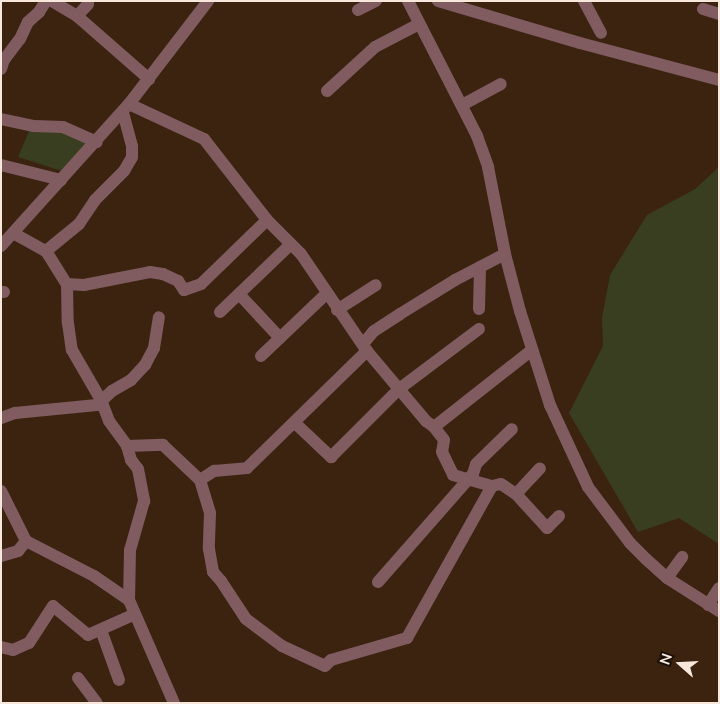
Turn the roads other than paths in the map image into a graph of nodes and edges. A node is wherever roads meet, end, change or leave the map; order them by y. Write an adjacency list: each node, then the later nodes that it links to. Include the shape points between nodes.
1 (46, 1): 15 (street, via 28,22)
2 (52, 1): 12 (street)
3 (88, 1): 12 (street)
4 (208, 1): 16 (street)
5 (376, 1): 10 (street)
6 (438, 1): 17 (street)
7 (584, 1): 14 (street)
8 (412, 2): 13 (street)
9 (703, 9): 11 (street)
10 (358, 10)
11 (719, 14)
12 (77, 16): 16 (street)
13 (419, 24): 19 (street, via 375,47); 20 (street)
14 (601, 33)
15 (1, 69)
16 (149, 79): 21 (street)
17 (719, 80)
18 (501, 84): 20 (street)
19 (328, 91)
20 (462, 105): 31 (street, via 488,167)
21 (126, 108): 23 (street); 26 (street, via 204,139); 30 (street, via 132,157 124,171 94,200 79,224)
22 (1, 119): 23 (street, via 34,126 62,127)
23 (97, 142): 25 (street)
24 (1, 165): 25 (street)
25 (61, 180): 27 (street)
26 (267, 220): 28 (street); 33 (street, via 201,284 184,290 178,281 150,272 84,285)
27 (13, 233): 29 (street); 30 (street)
28 (291, 244): 35 (street); 36 (street)
29 (1, 246)
30 (46, 251): 33 (street)
31 (505, 254): 32 (street); 44 (street)
32 (480, 267): 37 (street); 43 (street, via 374,331)
33 (68, 284): 47 (street, via 72,350)
34 (376, 285): 38 (street)
35 (238, 294): 39 (street); 42 (street)
36 (326, 294): 38 (street); 42 (street)
37 (479, 309)
38 (337, 310): 43 (street)
39 (220, 312)
40 (159, 317): 47 (street, via 154,348 145,365 131,380)
41 (479, 329): 46 (street)
42 (280, 338): 45 (street)
43 (365, 348): 46 (street); 49 (street)
44 (532, 350): 50 (street); 63 (street, via 550,405 588,487 630,544)
45 (261, 356)
46 (399, 389): 49 (street, via 331,457); 50 (street)
47 (101, 400): 48 (street, via 97,405 15,413); 52 (street, via 109,420)
48 (1, 418)
49 (295, 423): 54 (street, via 247,468 214,471)
50 (434, 427): 55 (street, via 444,440 442,452 453,475)
51 (512, 429): 55 (street, via 476,464)
52 (127, 446): 54 (street, via 162,445); 66 (street, via 138,469 144,500 130,550)
53 (540, 468): 58 (street)
54 (200, 480): 56 (street, via 210,513 209,549 213,572 222,580 246,619 282,646 325,666 331,660 407,638)
55 (467, 480): 56 (street); 64 (street)
56 (492, 486): 58 (street, via 501,484)
57 (1, 491): 60 (street)
58 (516, 494): 59 (street, via 547,528)
59 (559, 516)
60 (26, 541): 61 (street, via 18,551); 66 (street, via 94,576)
61 (1, 556)
62 (682, 557): 63 (street)
63 (667, 578): 67 (street)
64 (378, 582)
65 (719, 588): 67 (street)
66 (129, 600): 68 (street)
67 (713, 608)
68 (134, 614): 69 (street); 74 (street)
69 (101, 630): 70 (street, via 88,635 52,606 29,643 13,650); 72 (street)
70 (1, 647)
71 (78, 678): 73 (street)
72 (119, 680)
73 (97, 703)
74 (174, 703)

